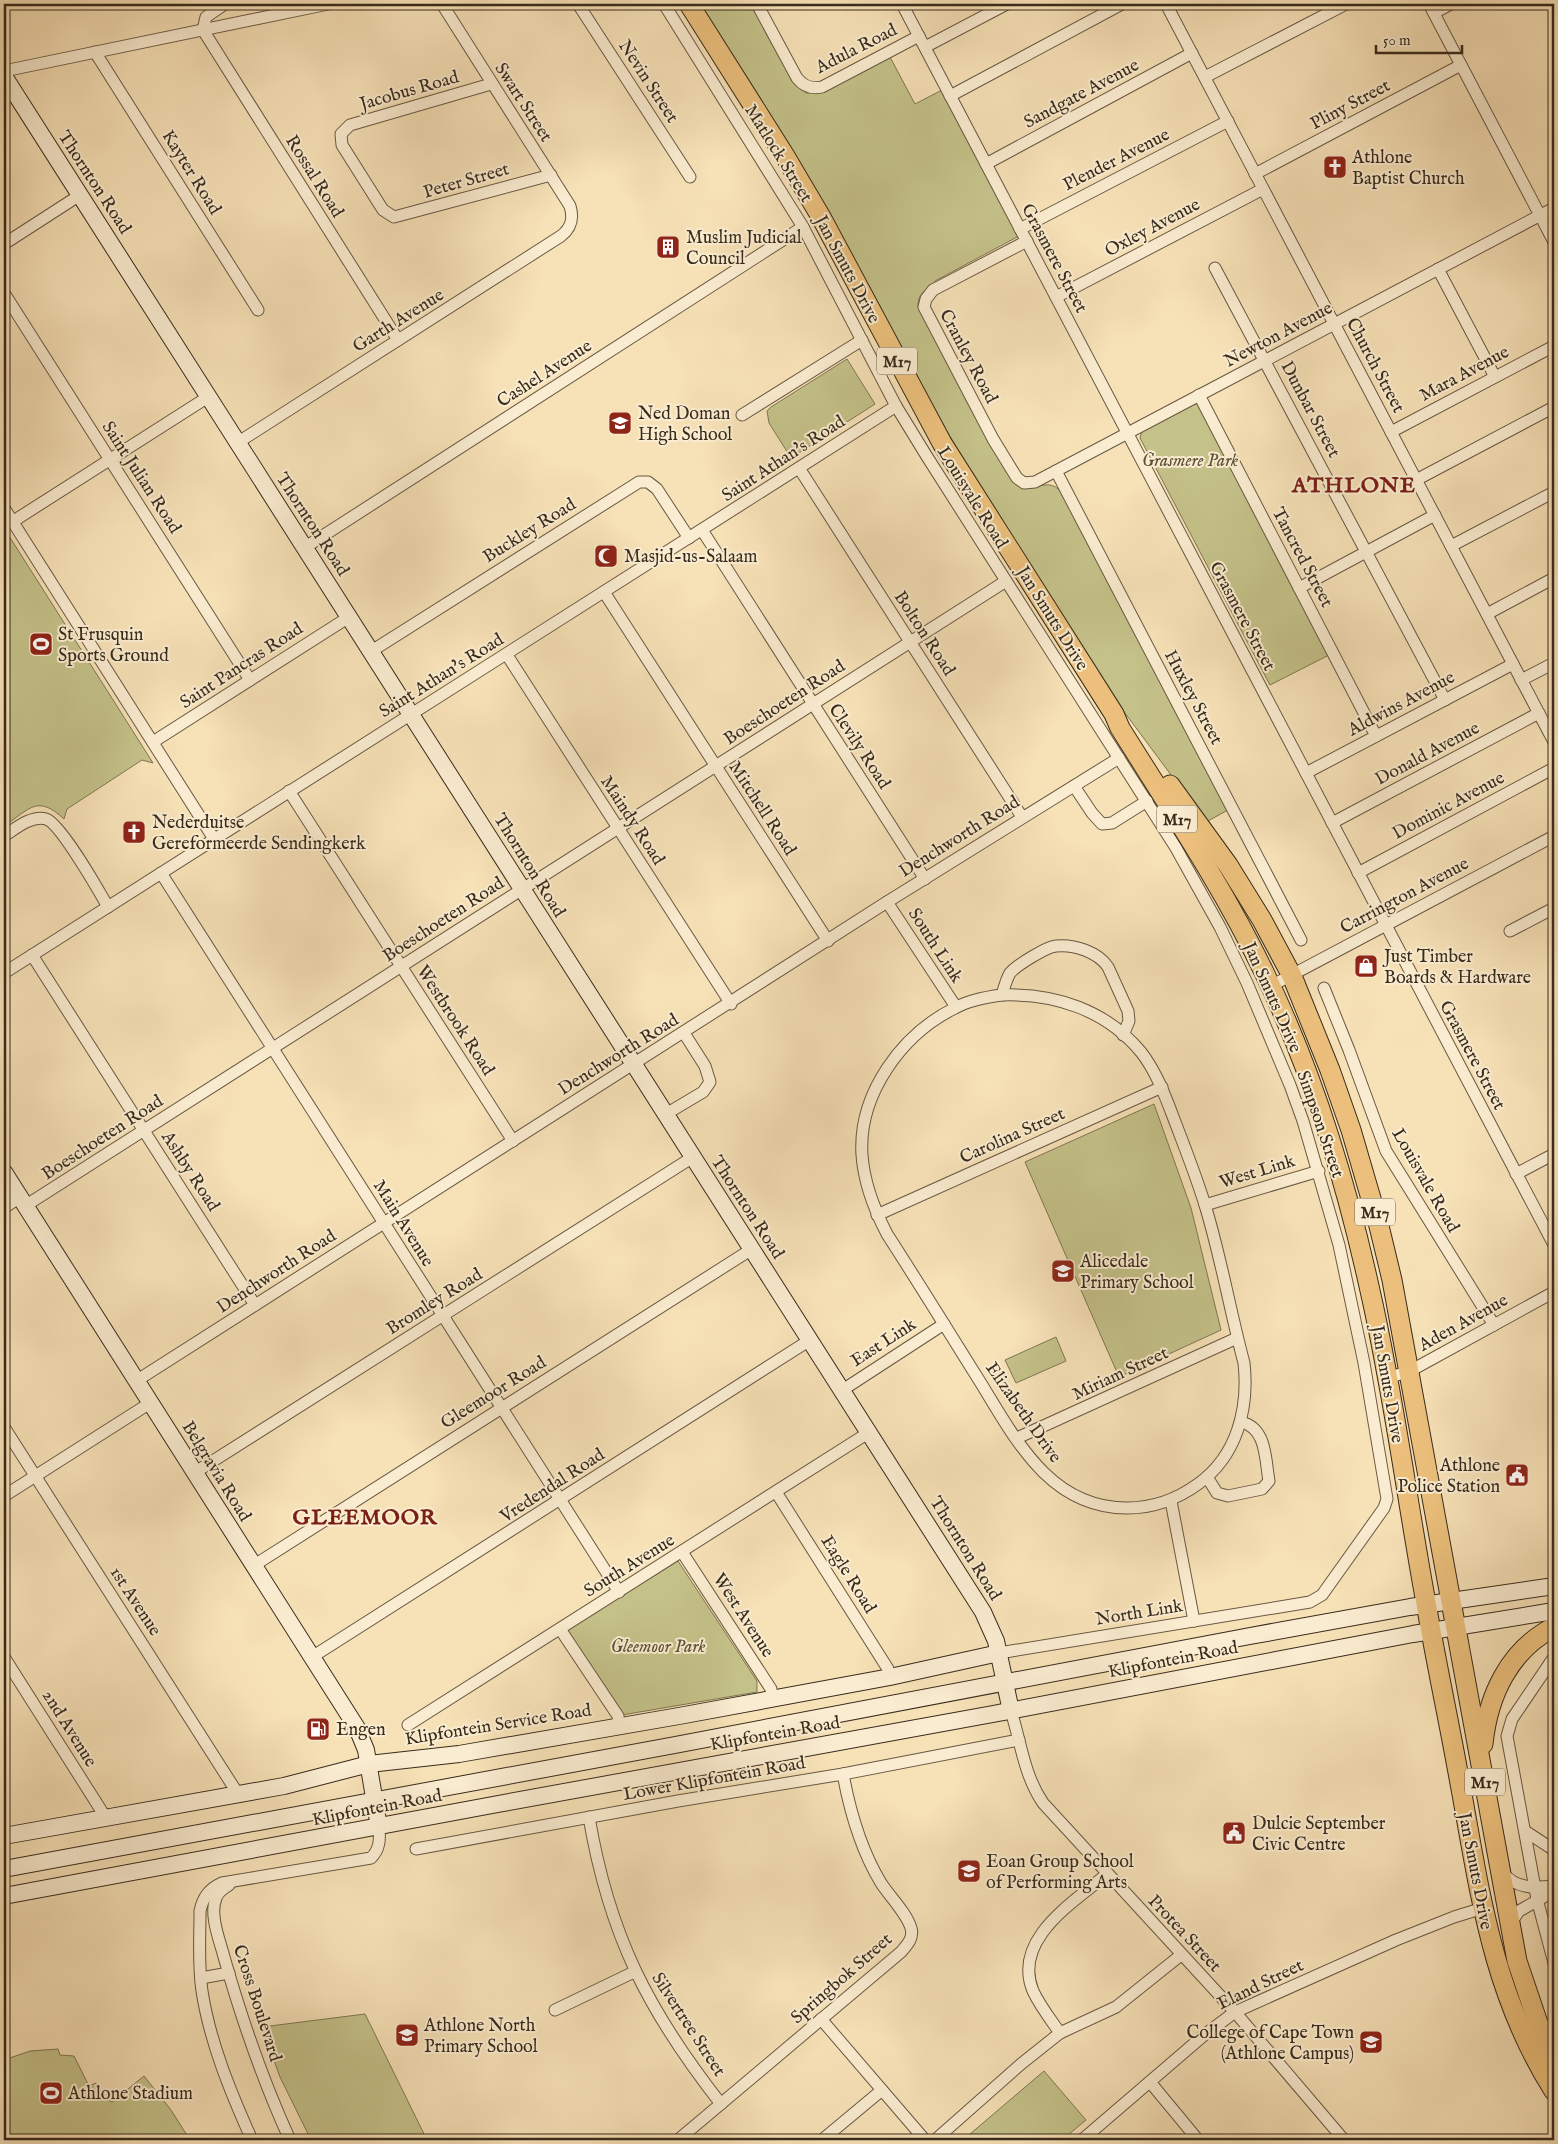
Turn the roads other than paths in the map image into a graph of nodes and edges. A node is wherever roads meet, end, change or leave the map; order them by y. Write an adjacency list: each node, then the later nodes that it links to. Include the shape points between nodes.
1 (225, 4): 15 (street, via 206,17)
2 (328, 4): 15 (street)
3 (442, 4): 24 (street, Swart Street)
4 (578, 4): 30 (street, Nevin Street)
5 (664, 4): 37 (street, Matlock Street)
6 (689, 4): 90 (main road, Jan Smuts Drive / M17, via 785,156 942,443)
7 (757, 4): 16 (street, Adula Road, via 798,78 809,87 822,87)
8 (902, 4): 16 (street, Grasmere Street)
9 (1007, 4): 17 (street)
10 (1122, 4): 25 (street)
11 (1166, 4): 19 (street, Church Street)
12 (1346, 4): 23 (street)
13 (1452, 4): 14 (street)
14 (1431, 8): 20 (street)
15 (203, 30): 18 (street); 48 (street, Rossal Road)
16 (919, 36): 17 (street, Grasmere Street)
17 (925, 48): 25 (street, Grasmere Street)
18 (95, 52): 21 (street); 46 (street, Kayter Road)
19 (1192, 53): 23 (street, Church Street); 27 (street, Sandgate Avenue)
20 (1461, 65): 28 (street, Pliny Street); 35 (street)
21 (4, 71)
22 (4, 76): 32 (street, Thornton Road)
23 (1205, 77): 26 (street, Church Street)
24 (491, 84): 29 (street, Swart Street); 34 (street, Jacobus Road, via 350,125 341,134 342,145)
25 (950, 96): 27 (street, Grasmere Street)
26 (1228, 121): 28 (street, Church Street); 38 (street, Plender Avenue)
27 (986, 164): 38 (street, Grasmere Street)
28 (1255, 174): 31 (street, Church Street)
29 (550, 175): 34 (street, Peter Street, via 399,218); 36 (street, Swart Street, via 570,206)
30 (690, 177)
31 (1263, 188): 45 (street, Oxley Avenue); 47 (street, Church Street)
32 (80, 195): 41 (street); 54 (street, Thornton Road)
33 (1554, 208): 35 (street, Newton Avenue)
34 (390, 216)
35 (1540, 216): 40 (street); 43 (street, Newton Avenue)
36 (572, 221): 48 (street, Garth Avenue, via 561,236)
37 (803, 227): 49 (street, Matlock Street); 73 (street, Cashel Avenue)
38 (1020, 228): 39 (street, Grasmere Street)
39 (1027, 241): 45 (street, Grasmere Street); 64 (street, Cranley Road, via 933,290 925,302 927,316 992,439)
40 (1554, 242)
41 (4, 244)
42 (1215, 268): 51 (street, Dunbar Street)
43 (1438, 270): 47 (street, Newton Avenue); 52 (street)
44 (4, 293): 61 (street, Saint Julian Road)
45 (1056, 297): 59 (street, Grasmere Street)
46 (258, 310)
47 (1334, 324): 51 (street, Newton Avenue); 58 (street, Church Street)
48 (398, 340): 60 (street, Garth Avenue)
49 (862, 340): 55 (street, Matlock Street); 57 (street)
50 (1554, 346): 52 (street, Mara Avenue)
51 (1265, 361): 53 (street, Newton Avenue); 74 (street, Dunbar Street)
52 (1495, 377): 58 (street, Mara Avenue)
53 (1199, 395): 59 (street, Newton Avenue); 77 (street, Tancred Street)
54 (208, 397): 60 (street, Thornton Road); 61 (street)
55 (896, 406): 62 (street, Saint Athan's Road); 76 (street, Louisvale Road)
56 (1554, 407): 65 (street)
57 (742, 415)
58 (1391, 432): 65 (street, Church Street)
59 (1128, 433): 63 (street, Newton Avenue); 99 (street, Grasmere Street)
60 (237, 443): 73 (street, Thornton Road)
61 (110, 459): 69 (street); 86 (street, Saint Julian Road)
62 (799, 468): 70 (street, Saint Athan's Road); 81 (street, Bolton Road)
63 (1056, 471): 64 (street, Newton Avenue, via 1032,483 1024,483); 118 (street, Huxley Street)
64 (1017, 478)
65 (1416, 480): 68 (street, Church Street)
66 (1554, 492): 72 (street)
67 (4, 508): 69 (street)
68 (1435, 516): 72 (street, Church Street); 74 (street)
69 (12, 522): 94 (street)
70 (702, 530): 71 (street, Saint Athan's Road); 89 (street, Clevily Road)
71 (689, 538): 78 (street, Saint Athan's Road); 82 (street, Buckley Road, via 657,489 648,482 639,482)
72 (1451, 546): 79 (street, Church Street)
73 (304, 548): 80 (street, Thornton Road)
74 (1367, 552): 77 (street); 88 (street, Dunbar Street)
75 (1554, 578): 79 (street)
76 (1006, 581): 81 (street, Boeschoeten Road); 96 (street, Louisvale Road)
77 (1299, 588): 93 (street, Tancred Street)
78 (604, 592): 83 (street, Saint Athan's Road); 97 (street, Mitchell Road)
79 (1486, 614): 85 (street, Church Street)
80 (349, 617): 82 (street, Thornton Road); 86 (street, Saint Pancras Road)
81 (910, 642): 89 (street, Boeschoeten Road); 103 (street, Bolton Road)
82 (370, 652): 92 (street, Thornton Road)
83 (507, 655): 92 (street, Saint Athan's Road); 105 (street, Maindy Road)
84 (1554, 663): 87 (street)
85 (1513, 664): 87 (street, Church Street); 88 (street, Aldwins Avenue)
86 (250, 680): 94 (street, Saint Pancras Road)
87 (1522, 680): 91 (street, Church Street)
88 (1444, 700): 93 (street, Aldwins Avenue)
89 (812, 704): 97 (street, Boeschoeten Road); 111 (street, Clevily Road)
90 (1114, 714): 123 (main road, Jan Smuts Drive / M17, via 1127,725 1228,865); 124 (main road, Jan Smuts Drive / M17, via 1213,876)
91 (1539, 714): 95 (street, Church Street); 104 (street, Donald Avenue)
92 (412, 715): 101 (street, Saint Athan's Road); 112 (street, Thornton Road)
93 (1376, 736): 99 (street, Aldwins Avenue)
94 (153, 742): 108 (street)
95 (1554, 742)
96 (1119, 758): 100 (street, Denchworth Road); 102 (street, Simpson Street)
97 (716, 767): 105 (street, Boeschoeten Road); 119 (street, Mitchell Road)
98 (1554, 768): 110 (street, Dominic Avenue)
99 (1306, 773): 104 (street, Grasmere Street)
100 (1074, 786): 102 (street, via 1102,824 1112,823); 103 (street, Denchworth Road)
101 (289, 791): 108 (street, Saint Athan's Road); 121 (street, Westbrook Road)
102 (1147, 801): 139 (street, Simpson Street, via 1202,893 1245,978 1290,1085)
103 (1022, 817): 111 (street, Denchworth Road)
104 (1332, 822): 110 (street, Grasmere Street)
105 (618, 829): 112 (street, Boeschoeten Road); 127 (street, Maindy Road)
106 (4, 836): 114 (street, via 32,820 45,819 54,824)
107 (1554, 836): 116 (street, Carrington Avenue)
108 (214, 839): 109 (street, Saint Athan's Road)
109 (161, 873): 114 (street, Saint Athan's Road); 131 (street, Main Avenue)
110 (1358, 873): 116 (street, Grasmere Street)
111 (925, 879): 113 (street, Denchworth Road)
112 (522, 889): 121 (street, Boeschoeten Road); 132 (street, Thornton Road)
113 (887, 902): 119 (street, Denchworth Road); 128 (street, South Link)
114 (108, 907): 120 (street, Saint Athan's Road)
115 (1554, 908): 117 (street)
116 (1385, 925): 123 (street, Carrington Avenue); 141 (street, Grasmere Street)
117 (1510, 931)
118 (1301, 940)
119 (828, 942): 127 (street, Denchworth Road)
120 (32, 955): 122 (street, Saint Athan's Road); 135 (street, Ashby Road)
121 (401, 967): 131 (street, Boeschoeten Road); 136 (street, Westbrook Road)
122 (4, 973)
123 (1292, 976): 124 (street, Carrington Avenue); 156 (main road, Jan Smuts Drive / M17, via 1330,1070 1365,1175 1392,1280)
124 (1271, 986): 157 (main road, Jan Smuts Drive / M17, via 1306,1073 1342,1178 1372,1297)
125 (1324, 988): 153 (street, Louisvale Road, via 1386,1151)
126 (1002, 995): 128 (street, Elizabeth Drive); 130 (street, Elizabeth Drive, via 1046,997 1074,1005 1099,1017); 130 (street, via 1014,969 1049,948 1063,946 1094,953 1108,967 1128,1011 1129,1021)
127 (730, 1004): 129 (street, Denchworth Road)
128 (956, 1007): 145 (street, Elizabeth Drive, via 911,1038 881,1078 872,1098 862,1154 870,1200)
129 (684, 1033): 132 (street, Denchworth Road); 134 (street, via 705,1066 710,1082 703,1092)
130 (1123, 1035): 133 (street, Elizabeth Drive, via 1141,1052)
131 (273, 1049): 135 (street, Boeschoeten Road); 146 (street, Main Avenue)
132 (633, 1064): 134 (street, Thornton Road); 136 (street, Denchworth Road)
133 (1162, 1087): 143 (street, Elizabeth Drive); 145 (street, Carolina Street)
134 (666, 1114): 138 (street, Thornton Road)
135 (144, 1131): 142 (street, Boeschoeten Road); 150 (street, Ashby Road)
136 (513, 1141): 146 (street, Denchworth Road)
137 (1554, 1154): 141 (street)
138 (692, 1157): 148 (street, Thornton Road); 151 (street, Bromley Road)
139 (1319, 1170): 143 (street, West Link); 180 (street, Simpson Street, via 1340,1245 1364,1363 1387,1488 1386,1503 1319,1598)
140 (4, 1172): 142 (street, Belgravia Road)
141 (1516, 1174): 147 (street, Grasmere Street)
142 (23, 1202): 144 (street, Boeschoeten Road); 158 (street, Belgravia Road)
143 (1205, 1205): 154 (street, Elizabeth Drive)
144 (4, 1208)
145 (877, 1216): 152 (street, Elizabeth Drive)
146 (383, 1223): 150 (street, Denchworth Road); 151 (street, Main Avenue)
147 (1554, 1245)
148 (752, 1248): 155 (street, Thornton Road); 161 (street, Gleemoor Road)
149 (1554, 1292): 153 (street, Aden Avenue)
150 (255, 1305): 158 (street, Denchworth Road)
151 (443, 1316): 161 (street, Main Avenue); 166 (street, Bromley Road)
152 (944, 1324): 159 (street, East Link); 165 (street, Elizabeth Drive)
153 (1494, 1325): 156 (street, Aden Avenue)
154 (1237, 1338): 162 (street, Elizabeth Drive, via 1246,1386); 165 (street, Miriam Street)
155 (810, 1340): 159 (street, Thornton Road); 171 (street, Vredendal Road)
156 (1410, 1371): 157 (street, Aden Avenue); 177 (main road, Jan Smuts Drive / M17)
157 (1387, 1378): 178 (main road, Jan Smuts Drive / M17)
158 (136, 1381): 160 (street, Belgravia Road)
159 (841, 1391): 164 (street, Thornton Road)
160 (150, 1402): 166 (street, Belgravia Road); 167 (street)
161 (501, 1407): 171 (street, Main Avenue); 174 (street, Gleemoor Road)
162 (1241, 1422): 168 (street, Elizabeth Drive, via 1224,1457); 168 (street, via 1258,1431 1269,1481 1262,1489 1228,1496 1218,1493)
163 (4, 1427): 167 (street, 1st Avenue)
164 (868, 1433): 169 (street, South Avenue); 185 (street, Thornton Road, via 990,1624)
165 (1017, 1438): 172 (street, Elizabeth Drive, via 1045,1476 1083,1500 1120,1508 1153,1506)
166 (194, 1473): 174 (street, Belgravia Road)
167 (35, 1476): 170 (street); 199 (street, 1st Avenue)
168 (1207, 1477): 172 (street, Elizabeth Drive)
169 (776, 1492): 173 (street, South Avenue); 189 (street, Eagle Road)
170 (4, 1496)
171 (560, 1500): 176 (street, Main Avenue); 187 (street, Vredendal Road)
172 (1171, 1501): 180 (street, North Link)
173 (682, 1552): 176 (street, South Avenue); 191 (street, West Avenue, via 771,1689)
174 (253, 1566): 187 (street, Belgravia Road)
175 (1554, 1586): 177 (street, Klipfontein Road)
176 (618, 1592): 183 (street, South Avenue)
177 (1451, 1601): 178 (street, Klipfontein Road); 181 (main road, Jan Smuts Drive / M17)
178 (1426, 1605): 184 (main road, Jan Smuts Drive / M17); 190 (street, Klipfontein Road)
179 (1554, 1612): 181 (street, Klipfontein Road)
180 (1194, 1621): 185 (street, North Link)
181 (1456, 1627): 184 (street, Klipfontein Road); 197 (main road, Jan Smuts Drive / M17)
182 (1554, 1627): 197 (main road, via 1531,1642 1501,1680 1486,1721)
183 (560, 1629): 193 (street, South Avenue); 194 (street, via 618,1716)
184 (1431, 1631): 192 (street, Klipfontein Road); 217 (main road, Jan Smuts Drive / M17)
185 (999, 1653): 189 (street, Klipfontein Service Road); 190 (street, Thornton Road)
186 (4, 1657): 202 (street, 2nd Avenue)
187 (312, 1657): 196 (street, Belgravia Road, via 357,1728 365,1744)
188 (1554, 1657): 204 (street, via 1512,1719 1508,1731)
189 (890, 1677): 191 (street, Klipfontein Service Road)
190 (1005, 1684): 192 (street, Thornton Road); 200 (street, Klipfontein Road)
191 (772, 1698): 194 (street, Klipfontein Service Road)
192 (1011, 1711): 195 (street, Protea Street); 203 (street, Klipfontein Road)
193 (408, 1725)
194 (619, 1726): 196 (street, Klipfontein Service Road, via 459,1754)
195 (1018, 1740): 198 (street, Lower Klipfontein Road); 210 (street, Protea Street, via 1035,1791)
196 (369, 1764): 199 (street, Klipfontein Service Road); 200 (street, Belgravia Road)
197 (1482, 1766): 209 (main road, Jan Smuts Drive / M17)
198 (843, 1774): 201 (street, Lower Klipfontein Road); 226 (street, Springbok Street, via 848,1801 869,1860 909,1924 912,1935 901,1952)
199 (238, 1794): 202 (street, Klipfontein Service Road)
200 (375, 1800): 203 (street, Belgravia Road); 208 (street, Klipfontein Road)
201 (588, 1817): 206 (street, Lower Klipfontein Road); 221 (street, Silvertree Street, via 604,1891)
202 (106, 1818): 205 (street, Klipfontein Service Road)
203 (379, 1827): 211 (street, Cross Boulevard, via 380,1842 371,1858); 215 (street, Klipfontein Road)
204 (1525, 1831): 207 (street); 213 (street)
205 (4, 1836)
206 (416, 1849)
207 (1554, 1850)
208 (4, 1869)
209 (1502, 1871): 213 (street, via 1515,1884); 218 (main road, Jan Smuts Drive / M17)
210 (1107, 1874): 219 (street, Protea Street); 227 (street, via 1041,1932 1032,1948 1029,1976 1033,1990)
211 (236, 1883): 222 (street, Cross Boulevard, via 219,1892 214,1908); 223 (street, Cross Boulevard, via 216,1886 202,1902)
212 (1554, 1886): 213 (street)
213 (1535, 1887): 216 (street)
214 (1554, 1891): 216 (street)
215 (4, 1896)
216 (1537, 1899): 218 (street, via 1519,1911); 220 (street)
217 (1483, 1908): 225 (street, Eland Street, via 1396,1940); 231 (main road, Jan Smuts Drive / M17, via 1507,1997 1522,2033)
218 (1510, 1924): 228 (main road, Jan Smuts Drive / M17, via 1526,1989)
219 (1181, 1955): 225 (street, Protea Street); 227 (street, via 1116,2007)
220 (1553, 1955)
221 (634, 1972): 224 (street); 232 (street, Silvertree Street, via 665,2027)
222 (229, 1973): 223 (street); 234 (street, Cross Boulevard, via 240,2015)
223 (201, 1978): 233 (street, Cross Boulevard, via 207,2019 217,2052)
224 (555, 2010)
225 (1235, 2012): 229 (street, Eland Street); 241 (street, Protea Street)
226 (821, 2019): 230 (street); 232 (street, Springbok Street)
227 (1060, 2033): 238 (street)
228 (1554, 2055)
229 (1150, 2082): 239 (street, Eland Street); 240 (street)
230 (882, 2090): 236 (street); 237 (street)
231 (1554, 2091)
232 (721, 2104): 235 (street, Springbok Street)
233 (252, 2140)
234 (290, 2140)
235 (678, 2140)
236 (822, 2140)
237 (925, 2140)
238 (935, 2140)
239 (1082, 2140)
240 (1198, 2140)
241 (1344, 2140)

